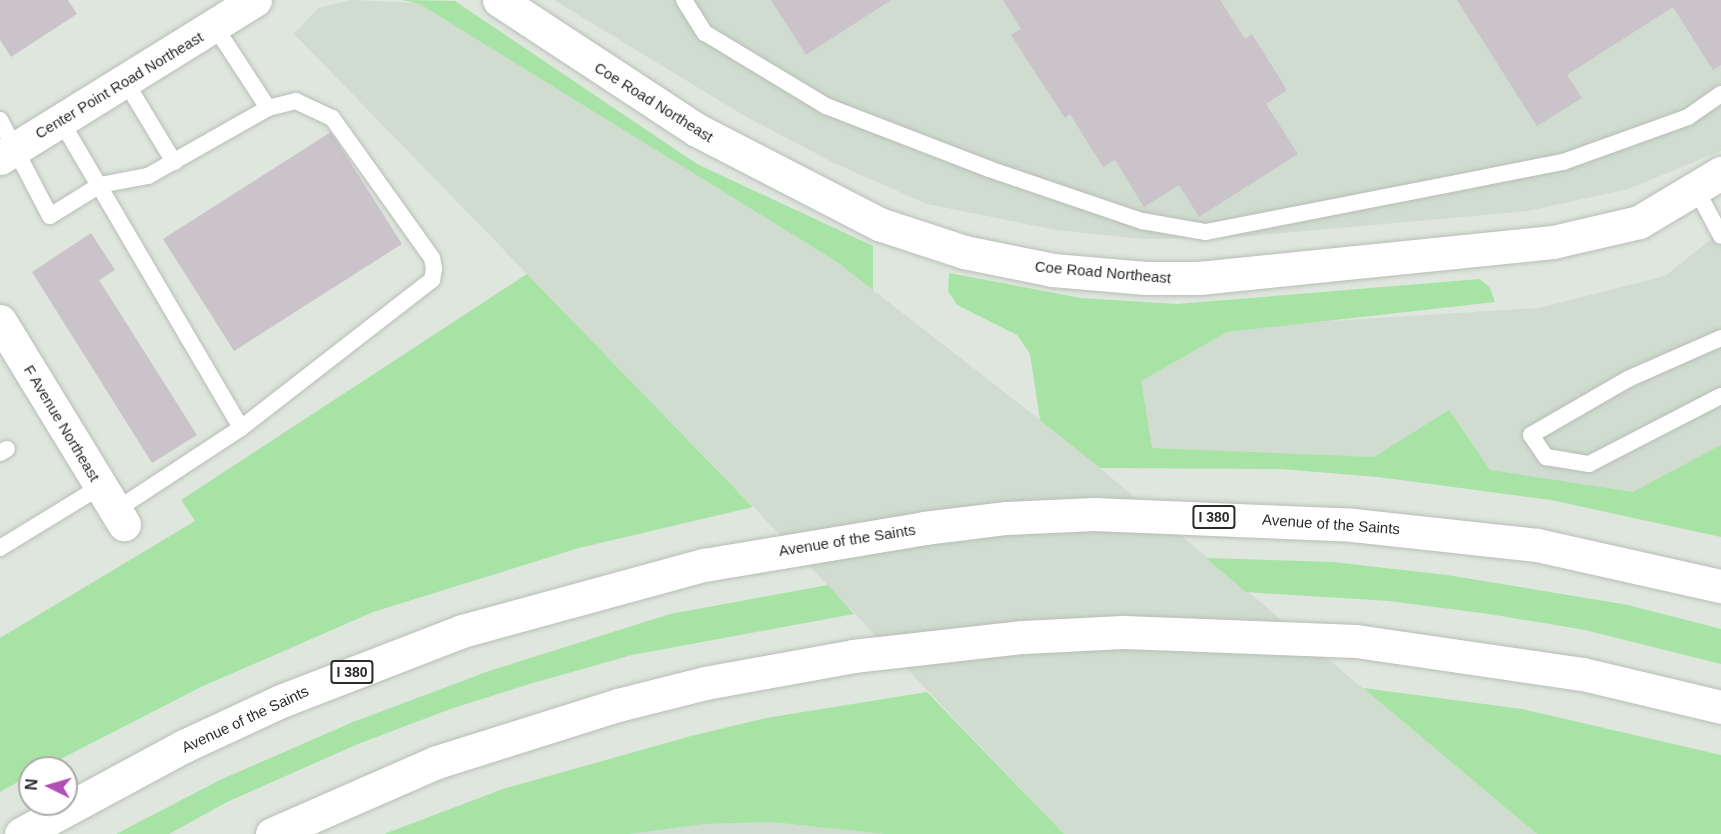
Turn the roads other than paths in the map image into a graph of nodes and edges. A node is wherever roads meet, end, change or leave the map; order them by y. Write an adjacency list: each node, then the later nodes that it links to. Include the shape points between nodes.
1 (499, 0): 10 (main road, Coe Road Northeast, via 697,130 879,224 964,252 1053,270 1199,278 1553,242 1639,222)
2 (684, 0): 5 (lane, via 705,33 826,106 989,169 1142,221 1206,232 1563,162 1688,117)
3 (223, 20): 4 (main road, Center Point Road Northeast); 6 (lane)
4 (125, 81): 7 (main road, Center Point Road Northeast); 9 (lane)
5 (1721, 94)
6 (268, 108): 9 (lane); 16 (lane, via 296,101 332,118 432,258 434,269 432,280)
7 (61, 121): 8 (main road, Center Point Road Northeast); 11 (lane)
8 (5, 142): 11 (lane, via 50,216)
9 (174, 162): 11 (lane, via 148,176)
10 (1708, 181): 12 (lane)
11 (100, 185): 16 (lane)
12 (1721, 236)
13 (0, 321): 17 (main road, F Avenue Northeast)
14 (1721, 338): 15 (lane, via 1628,379 1531,435 1546,457 1590,465)
15 (1721, 396)
16 (241, 428): 17 (lane)
17 (114, 506): 18 (lane)
18 (0, 548)
19 (1721, 586): 21 (main road, Avenue of the Saints / I 380, via 1536,545 1472,536 1233,517 1094,514 1006,518 835,541 704,565 462,631 365,666 184,746)
20 (1721, 707): 22 (main road, via 1583,674 1461,653 1270,636 1123,632 1023,637 928,646 705,683 523,733 437,762)
21 (21, 834)
22 (272, 834)

